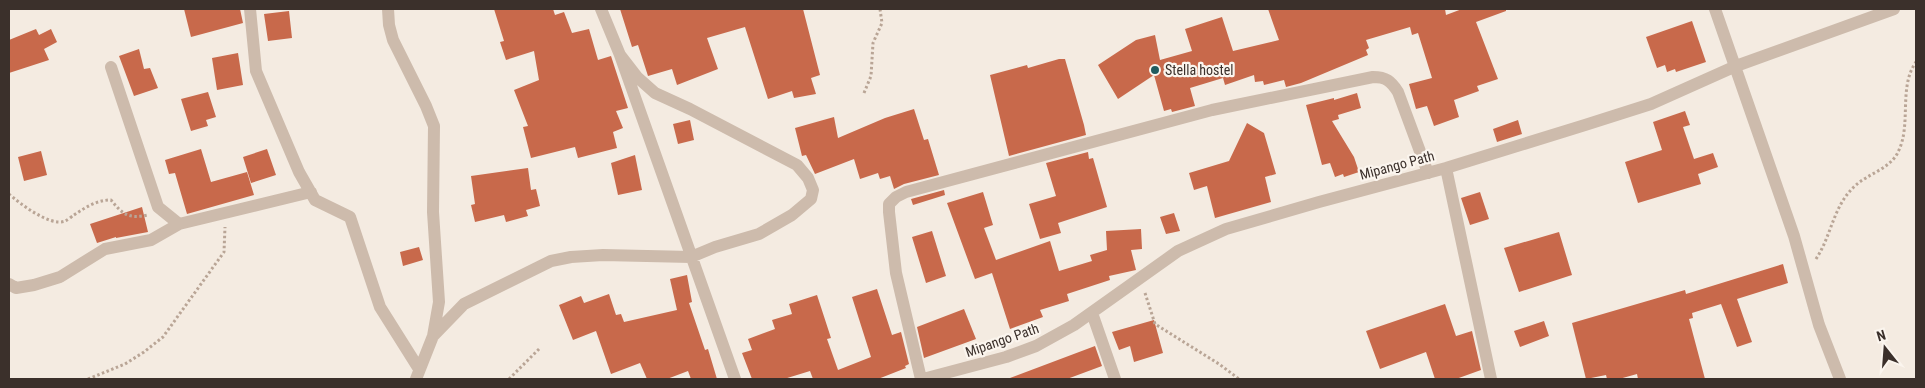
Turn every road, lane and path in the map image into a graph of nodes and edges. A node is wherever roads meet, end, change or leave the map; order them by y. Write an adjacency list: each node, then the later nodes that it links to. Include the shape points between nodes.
1 (250, 9): 14 (street, via 256,71)
2 (388, 9): 24 (street, via 393,40 434,126 433,212 439,302)
3 (601, 9): 7 (street)
4 (880, 9): 11 (path, via 882,23 872,43 871,76)
5 (1715, 9): 9 (street)
6 (1894, 9): 9 (street, Mipango Path)
7 (620, 55): 19 (street); 19 (street, via 655,93 796,165 808,178 813,190 811,198 792,215 759,234)
8 (1916, 62): 20 (path, via 1912,67 1898,153 1855,185 1843,200 1818,257)
9 (1736, 66): 12 (street, Mipango Path, via 1651,104); 20 (street)
10 (111, 67): 18 (street, via 158,207)
11 (864, 93)
12 (1446, 168): 13 (street, Mipango Path); 33 (street)
13 (1428, 173): 21 (street, Mipango Path, via 1226,229 1178,252); 27 (street, via 1398,92 1384,77 1373,77 1212,110 906,192 889,204 888,212 896,272)
14 (310, 192): 16 (street); 26 (street, via 315,200 350,217 380,307)
15 (9, 194): 17 (path, via 41,217 56,222 64,222 103,200 111,200 120,211 131,217 149,215)
16 (226, 212): 18 (street); 28 (path, via 224,252 168,331 156,344 125,364)
17 (154, 218)
18 (179, 224): 22 (street, via 151,240 105,249 60,277 16,288)
19 (691, 257): 24 (street, via 603,255 551,261 464,304); 30 (street)
20 (1804, 272): 34 (street, via 1819,325)
21 (1141, 278): 23 (street, Mipango Path); 32 (path, via 1155,324)
22 (9, 284)
23 (1092, 313): 27 (street, Mipango Path, via 1058,335 1006,358); 31 (street)
24 (433, 336): 26 (street)
25 (540, 348): 29 (path)
26 (418, 374)
27 (929, 378)
28 (88, 379)
29 (509, 379)
30 (735, 379)
31 (1114, 379)
32 (1239, 379)
33 (1491, 379)
34 (1840, 379)

